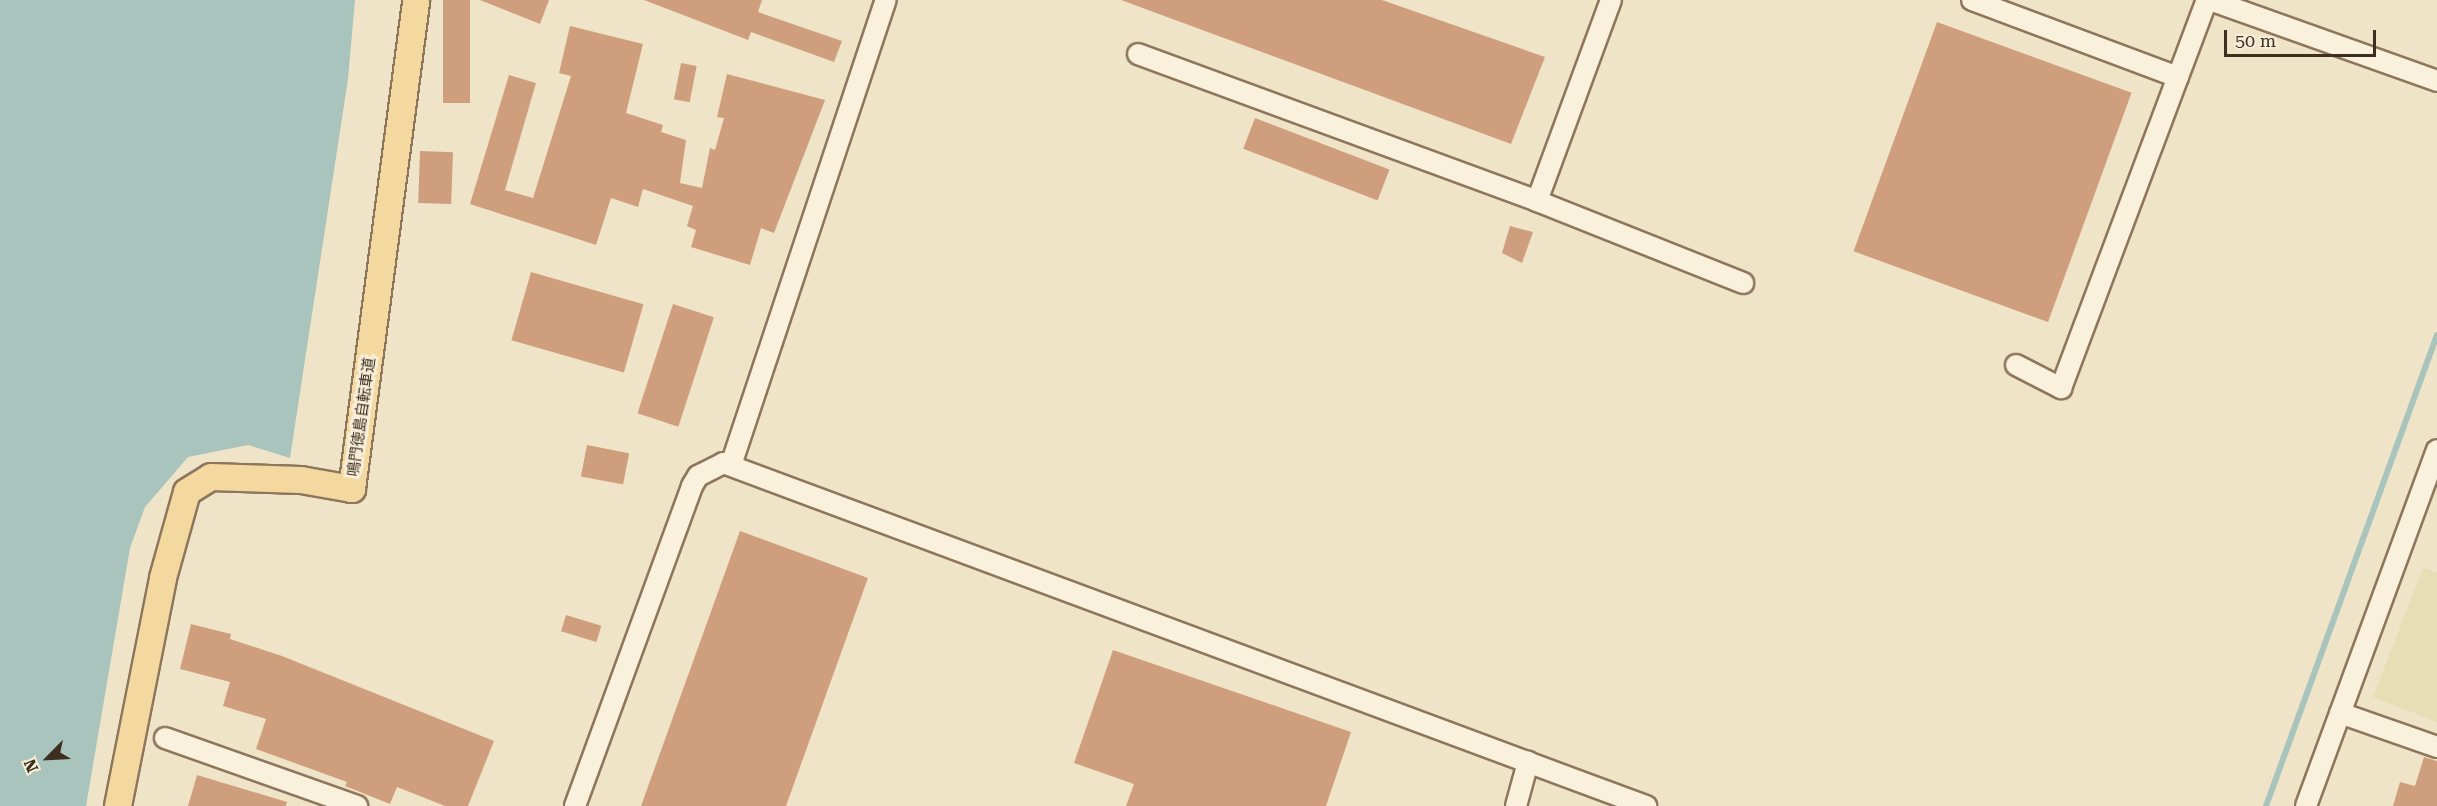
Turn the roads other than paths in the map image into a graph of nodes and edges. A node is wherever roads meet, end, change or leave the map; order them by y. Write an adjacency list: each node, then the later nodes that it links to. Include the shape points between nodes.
1 (416, 0): 18 (main road, 鳴門徳島自転車道, via 352,489 301,480 211,477 187,492 163,578)
2 (886, 0): 13 (street)
3 (1611, 0): 9 (street)
4 (1972, 0): 7 (street)
5 (2208, 0): 7 (street); 8 (street)
6 (1138, 54): 9 (street)
7 (2178, 77): 11 (street, via 2061,388)
8 (2437, 81)
9 (1537, 201): 10 (street)
10 (1743, 283)
11 (2016, 365)
12 (2437, 450): 14 (street)
13 (731, 465): 17 (street); 20 (street, via 723,463 708,469 692,486)
14 (2340, 713): 16 (street); 23 (street)
15 (165, 738): 19 (street)
16 (2437, 747)
17 (1528, 762): 21 (street); 22 (street)
18 (118, 806)
19 (357, 806)
20 (575, 806)
21 (1516, 806)
22 (1646, 806)
23 (2306, 806)

